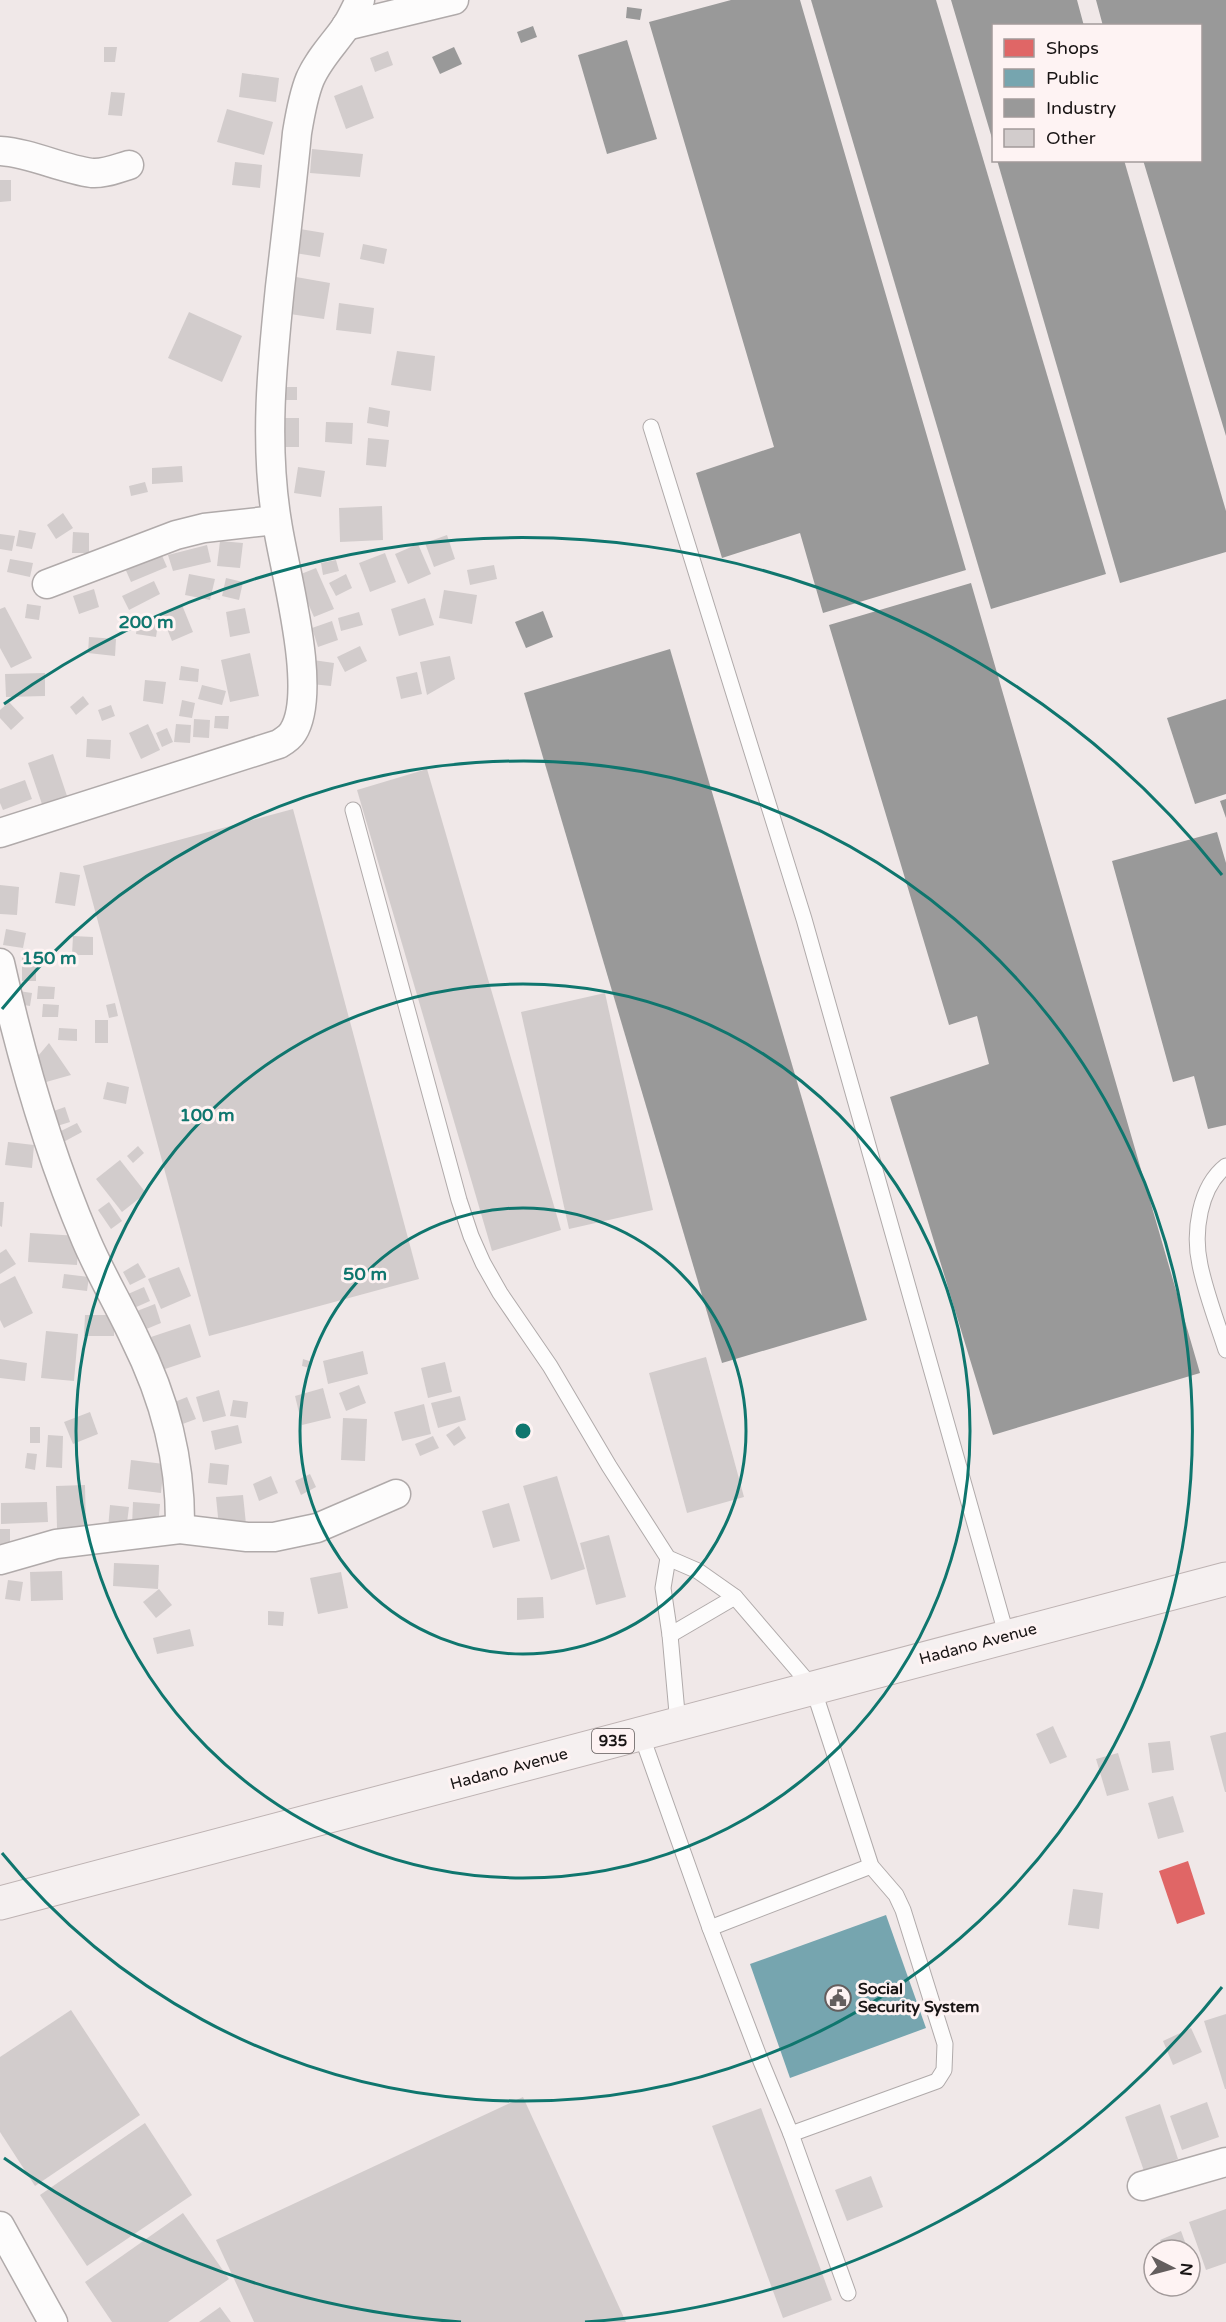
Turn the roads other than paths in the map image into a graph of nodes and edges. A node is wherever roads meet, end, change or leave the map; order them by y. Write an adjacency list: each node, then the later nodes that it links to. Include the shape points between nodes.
1 (360, 0): 3 (street)
2 (454, 0): 3 (street)
3 (346, 26): 7 (street, via 309,80 297,134 272,365 269,426)
4 (0, 151): 5 (street, via 94,173)
5 (129, 165)
6 (651, 427): 21 (lane, via 804,919)
7 (276, 520): 8 (street, via 176,535); 10 (street, via 300,648 302,701 292,734 279,744)
8 (47, 584)
9 (353, 810): 16 (lane, via 471,1236 500,1293 550,1366)
10 (0, 833)
11 (0, 963): 15 (street, via 49,1143 86,1242 135,1339 169,1426 179,1486)
12 (1226, 1166): 13 (lane, via 1207,1189 1197,1236 1199,1264)
13 (1226, 1350)
14 (396, 1494): 15 (street, via 318,1528 274,1537)
15 (180, 1529): 17 (street, via 56,1544)
16 (668, 1558): 19 (lane, via 698,1571); 20 (lane, via 663,1588)
17 (0, 1560)
18 (1226, 1579): 21 (main road, Hadano Avenue / 935)
19 (735, 1597): 20 (lane); 22 (lane)
20 (670, 1635): 23 (lane)
21 (1007, 1637): 22 (main road, Hadano Avenue / 935)
22 (813, 1688): 23 (main road, Hadano Avenue / 935); 25 (lane)
23 (678, 1724): 24 (main road, Hadano Avenue / 935)
24 (641, 1734): 26 (main road, Hadano Avenue / 935); 27 (lane)
25 (871, 1866): 27 (lane); 28 (lane, via 896,1895 903,1910 945,2044 944,2070 937,2081)
26 (0, 1903)
27 (710, 1928): 28 (lane)
28 (791, 2134): 32 (lane)
29 (1226, 2162): 30 (street)
30 (1142, 2186)
31 (0, 2226): 33 (street)
32 (848, 2293)
33 (53, 2322)

